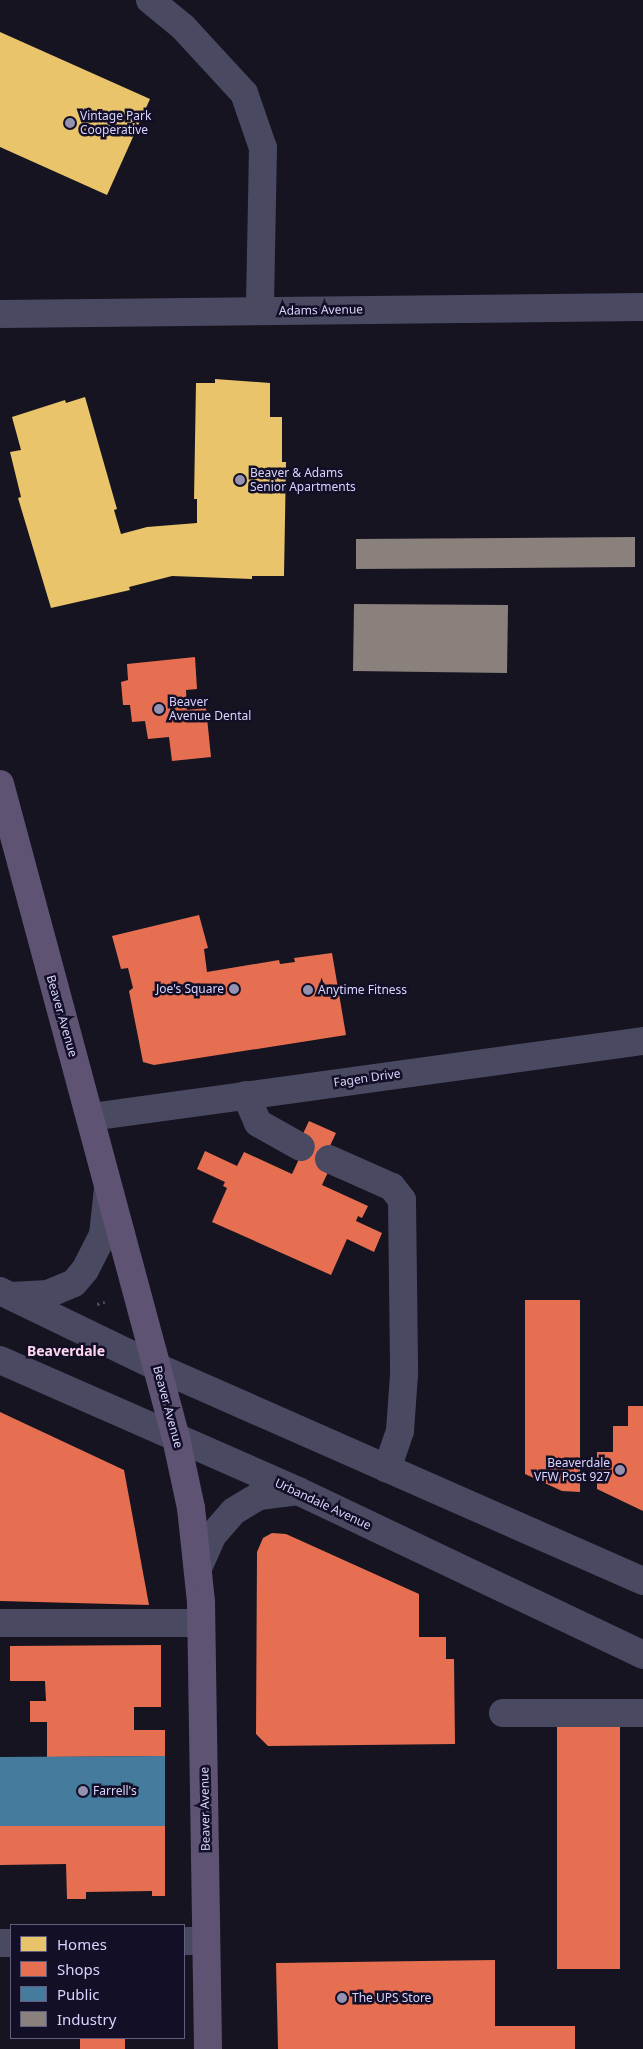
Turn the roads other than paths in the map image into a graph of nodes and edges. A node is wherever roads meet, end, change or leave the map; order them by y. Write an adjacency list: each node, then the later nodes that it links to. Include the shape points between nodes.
1 (150, 0): 3 (street, via 183,27 244,93 263,148)
2 (643, 307): 3 (street, Adams Avenue)
3 (260, 311): 4 (street, Adams Avenue)
4 (0, 314)
5 (0, 784): 8 (main road, Beaver Avenue)
6 (643, 1041): 7 (street, Fagen Drive)
7 (246, 1095): 8 (street, Fagen Drive); 9 (street, via 258,1123)
8 (90, 1117): 11 (main road, Beaver Avenue)
9 (301, 1147)
10 (329, 1159): 16 (street, via 392,1187 402,1200 403,1384 400,1431)
11 (108, 1184): 12 (street, via 103,1235 85,1270 74,1283 48,1294); 14 (main road, Beaver Avenue)
12 (6, 1294): 14 (street)
13 (0, 1360): 15 (street, Urbandale Avenue)
14 (157, 1367): 15 (main road, Beaver Avenue); 16 (street)
15 (176, 1438): 17 (street, Urbandale Avenue); 18 (main road, Beaver Avenue, via 191,1508)
16 (387, 1469): 19 (street)
17 (298, 1491): 18 (street, via 259,1496 234,1511 212,1536); 22 (street, Urbandale Avenue)
18 (198, 1568): 21 (main road, Beaver Avenue)
19 (643, 1581)
20 (0, 1623): 21 (street)
21 (201, 1623): 25 (main road, Beaver Avenue)
22 (643, 1655)
23 (502, 1713): 24 (street)
24 (643, 1713)
25 (195, 1941): 26 (main road, Beaver Avenue)
26 (208, 2049)

